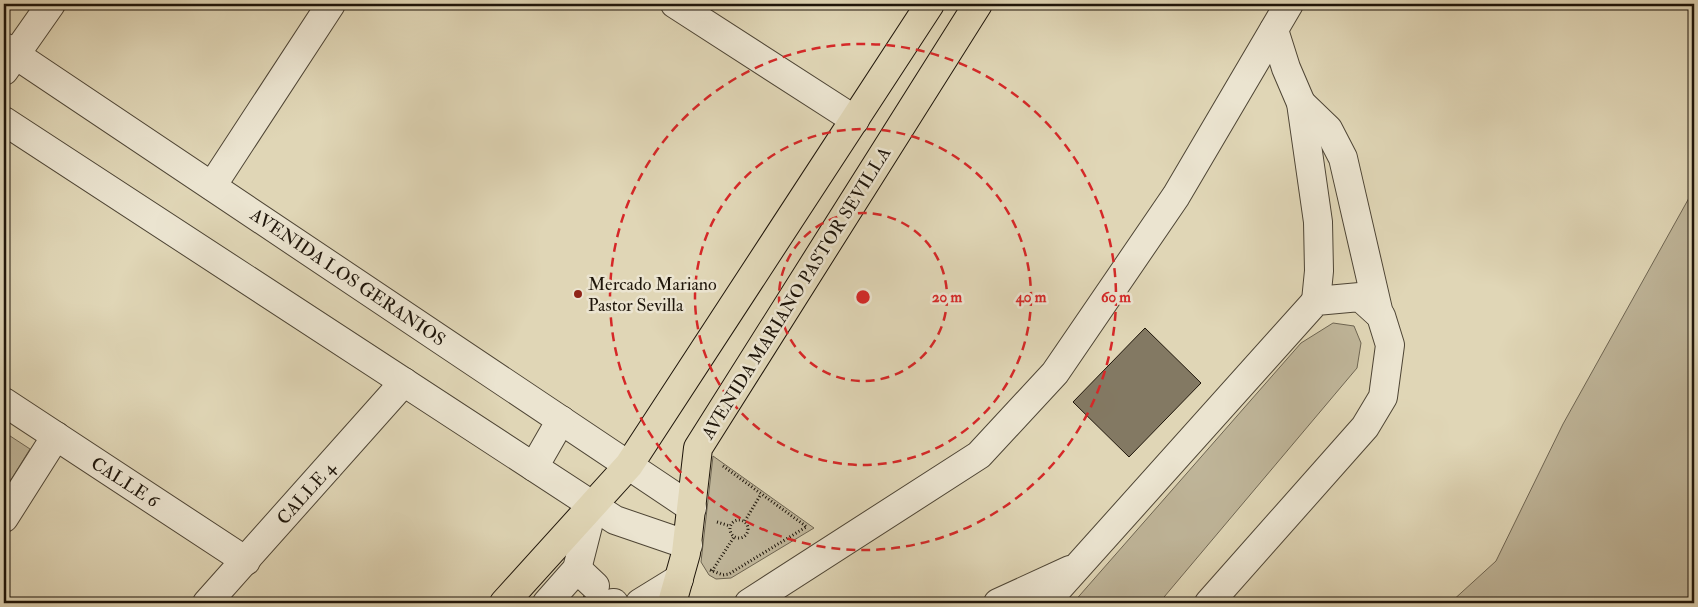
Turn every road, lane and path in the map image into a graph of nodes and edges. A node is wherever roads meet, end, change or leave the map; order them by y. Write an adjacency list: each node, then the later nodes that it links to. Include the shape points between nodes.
1 (51, 4): 8 (street)
2 (331, 4): 12 (street)
3 (675, 4): 10 (street)
4 (930, 4): 10 (main road)
5 (978, 4): 24 (main road, AVENIDA MARIANO PASTOR SEVILLA, via 698,448)
6 (1289, 4): 7 (street)
7 (1274, 30): 9 (street); 29 (street, via 1176,196 1055,372 979,455)
8 (8, 58): 12 (street, AVENIDA LOS GERANIOS)
9 (1301, 103): 13 (street, via 1318,222); 14 (street, via 1328,129 1343,158)
10 (855, 120): 19 (main road)
11 (4, 121): 15 (street)
12 (212, 186): 17 (street, AVENIDA LOS GERANIOS)
13 (1316, 301): 14 (street, via 1360,297); 32 (street)
14 (1379, 314): 43 (street, via 1390,345 1383,397 1365,427)
15 (404, 382): 20 (street); 31 (street, CALLE 4)
16 (4, 402): 18 (street, CALLE 6)
17 (561, 420): 19 (street, AVENIDA LOS GERANIOS); 20 (street)
18 (56, 436): 25 (street); 31 (street, CALLE 6)
19 (629, 465): 23 (main road); 24 (street, AVENIDA LOS GERANIOS)
20 (534, 467): 23 (street)
21 (717, 472): 22 (path, via 718,462)
22 (762, 494): 26 (path); 27 (path)
23 (593, 506): 30 (street, via 616,520); 34 (street); 37 (main road)
24 (692, 508): 30 (main road, AVENIDA MARIANO PASTOR SEVILLA)
25 (4, 518)
26 (745, 521): 28 (path, via 748,532 745,536); 28 (path, via 733,522 730,526)
27 (806, 526): 29 (path); 33 (path, via 729,574)
28 (734, 537): 33 (path)
29 (835, 547): 40 (street)
30 (696, 555): 33 (path); 35 (main road, AVENIDA MARIANO PASTOR SEVILLA)
31 (246, 561): 36 (street, CALLE 4)
32 (1080, 565): 41 (street); 42 (street)
33 (712, 572)
34 (600, 590): 38 (street)
35 (675, 591): 39 (street)
36 (208, 603)
37 (504, 603)
38 (547, 603)
39 (640, 603)
40 (748, 603)
41 (998, 603)
42 (1046, 603)
43 (1209, 603)

